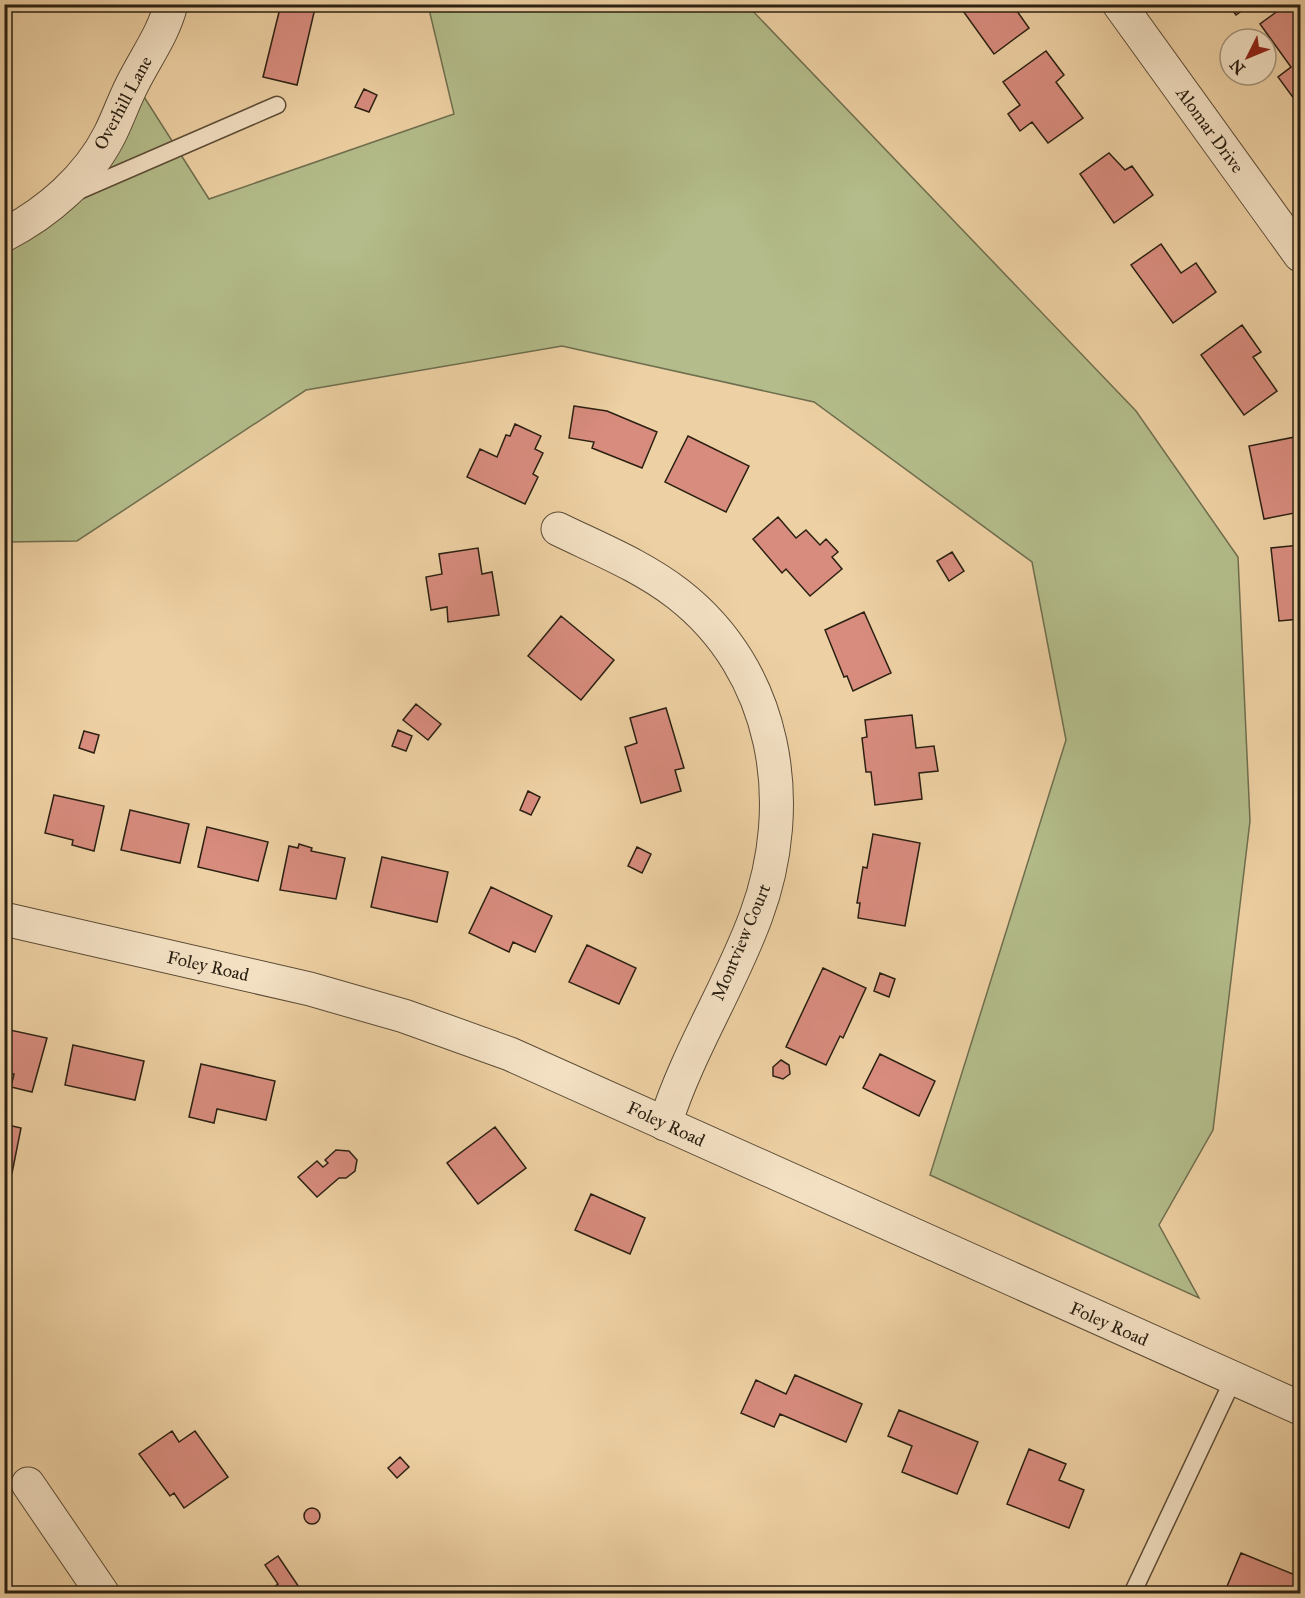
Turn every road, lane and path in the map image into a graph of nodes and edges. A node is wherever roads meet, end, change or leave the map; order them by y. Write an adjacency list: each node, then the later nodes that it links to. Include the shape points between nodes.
1 (171, 4): 4 (street, Overhill Lane, via 166,25 109,136 84,172)
2 (1119, 4): 6 (street, Alomar Drive)
3 (277, 105): 4 (lane)
4 (57, 200): 5 (street, Overhill Lane, via 31,221)
5 (4, 235)
6 (1300, 255)
7 (558, 529): 9 (street, Montview Court, via 646,571 680,595 710,624 735,658 756,698 771,740 778,784 778,831 771,871 756,918 677,1085)
8 (4, 919): 9 (street, Foley Road, via 310,989 404,1016 510,1054)
9 (665, 1124): 10 (street, Foley Road)
10 (1233, 1380): 11 (street, Foley Road); 14 (lane)
11 (1300, 1408)
12 (28, 1484): 13 (street)
13 (102, 1593)
14 (1132, 1593)

